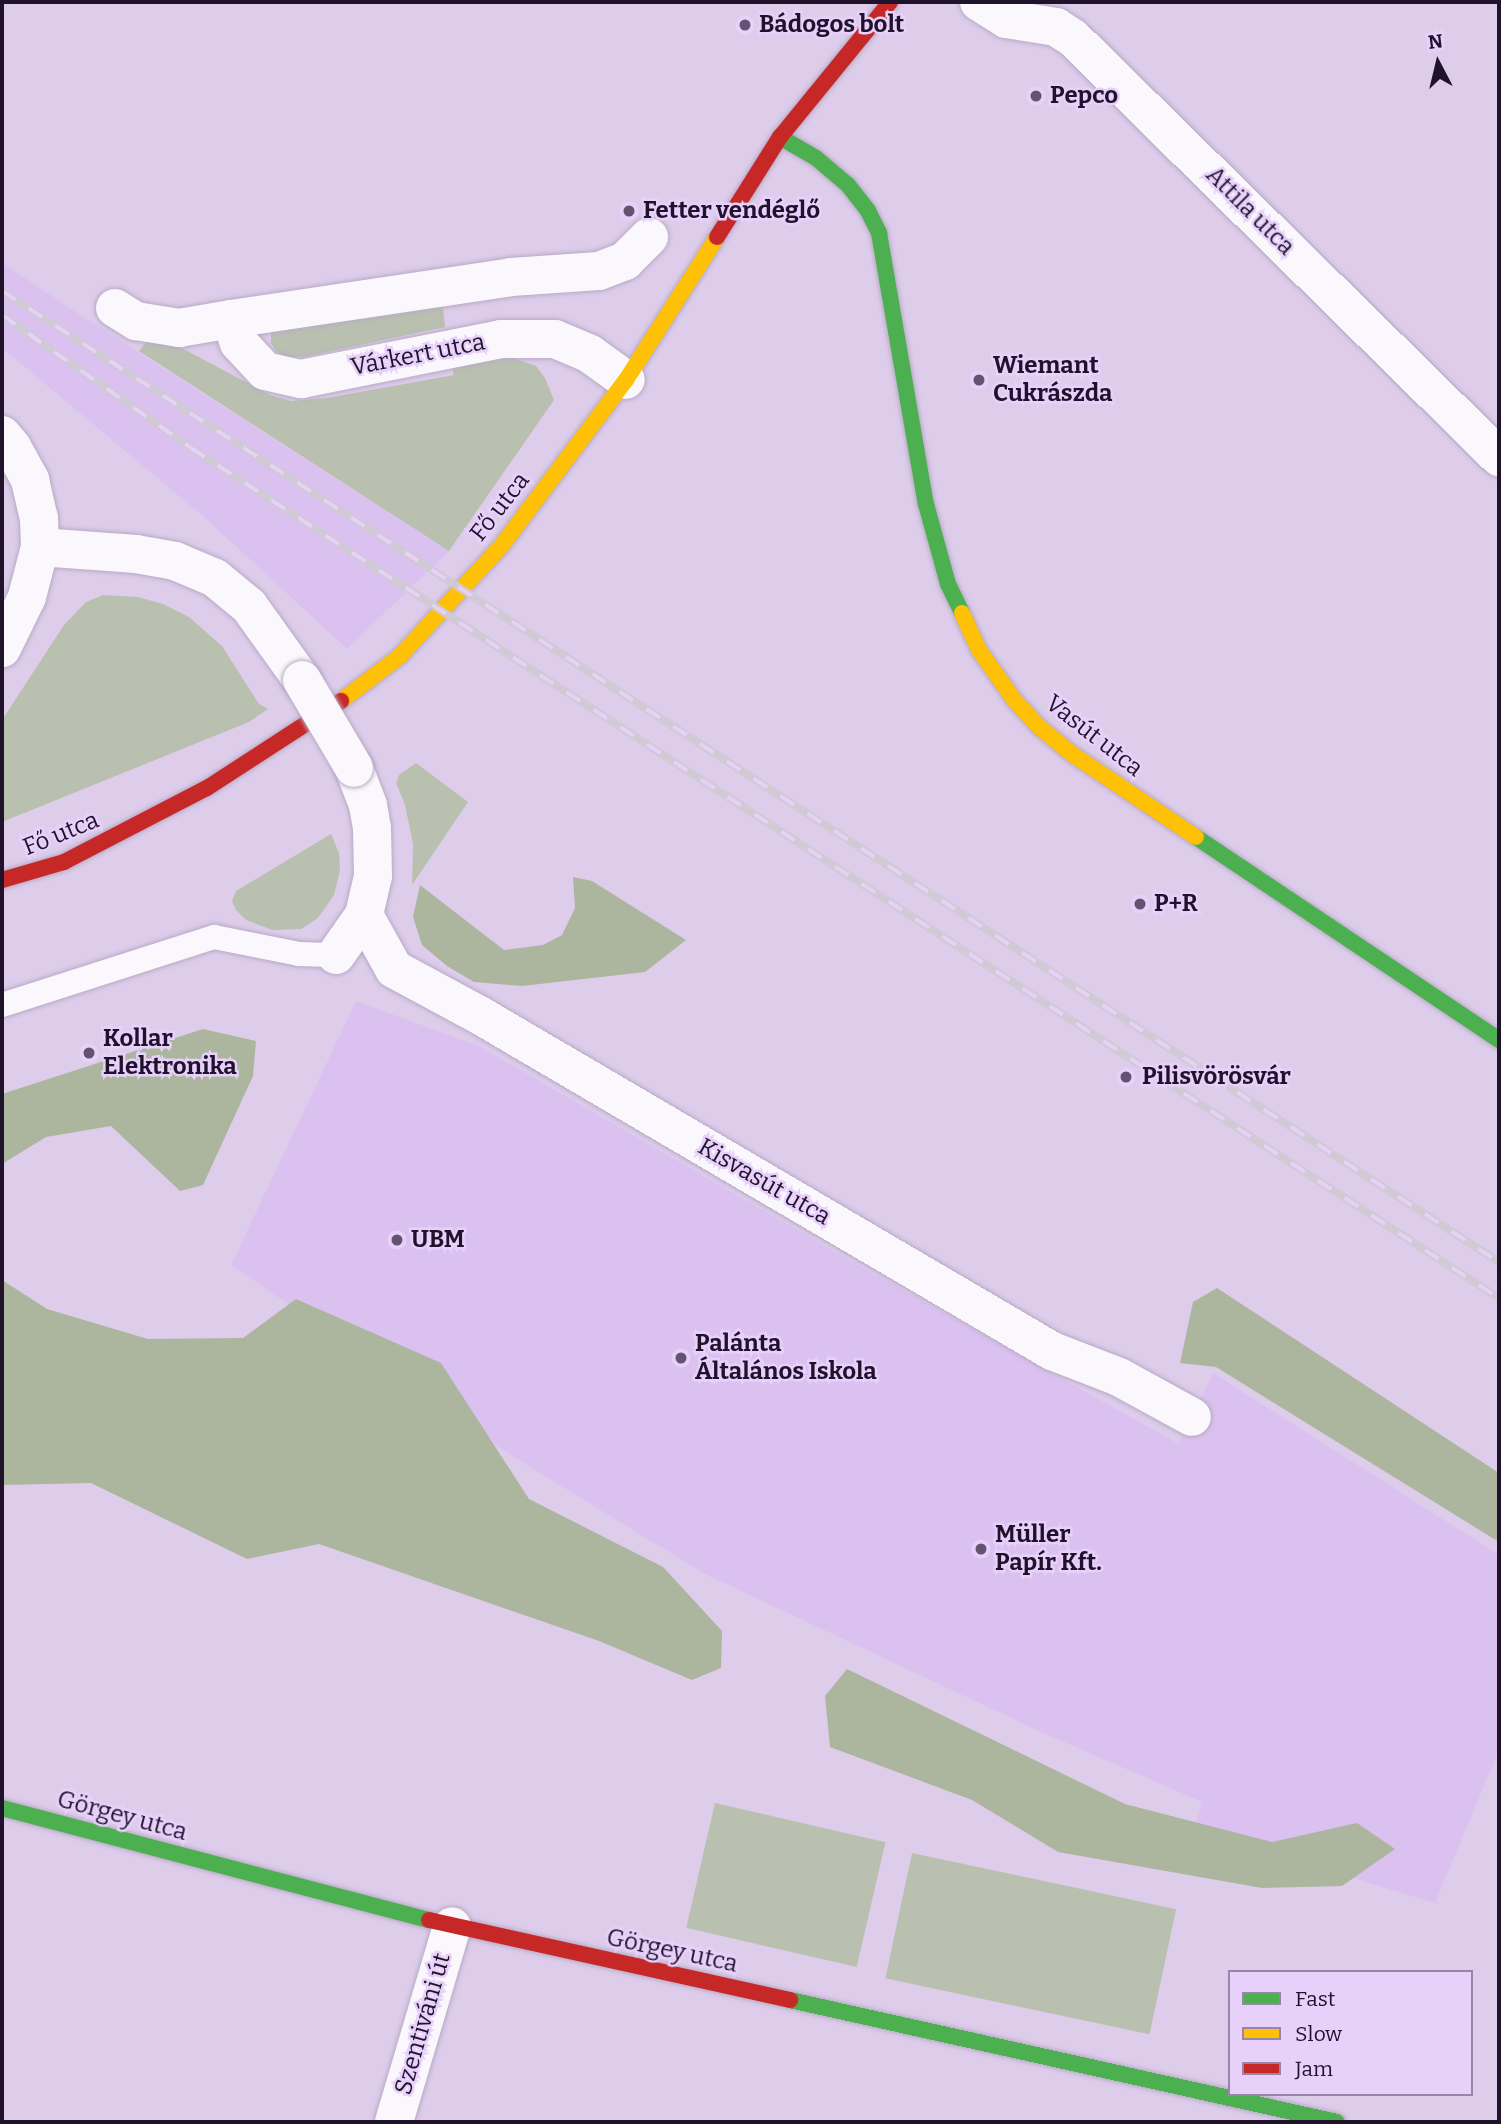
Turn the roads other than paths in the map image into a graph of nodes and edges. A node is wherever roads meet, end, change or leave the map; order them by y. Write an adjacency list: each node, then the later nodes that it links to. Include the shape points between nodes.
1 (890, 2): 3 (street, Fő utca)
2 (979, 2): 9 (street, Attila utca, via 1006,19 1056,27 1073,38)
3 (780, 137): 7 (street, Fő utca); 16 (street, Vasút utca, via 848,184 879,233 926,504 948,584 979,650 1015,701 1072,754)
4 (649, 237): 6 (street, via 625,261 599,271 511,277)
5 (115, 308): 6 (street, via 136,321 179,328)
6 (230, 319): 7 (street, Várkert utca, via 239,342 265,371 301,379 433,351 515,339 555,339 590,354)
7 (626, 380): 12 (street, Fő utca, via 502,545 437,619 370,682 278,744 137,827 65,862)
8 (2, 435): 10 (street, via 30,480)
9 (1499, 457)
10 (40, 547): 11 (street, via 27,597); 13 (street, bridge, via 175,561 215,578 249,606 302,680 354,768 368,805 373,876)
11 (2, 648)
12 (2, 880)
13 (364, 915): 14 (street); 17 (street, Kisvasút utca, via 394,970 481,1016 1052,1351 1119,1377)
14 (336, 955): 15 (lane, via 299,954 215,937)
15 (2, 1004)
16 (1499, 1040)
17 (1192, 1418)
18 (2, 1808): 19 (street, Görgey utca)
19 (452, 1926): 20 (street, Görgey utca); 21 (street, Szentiváni út)
20 (1254, 2112): 22 (street, Görgey utca)
21 (394, 2122)
22 (1336, 2122)

